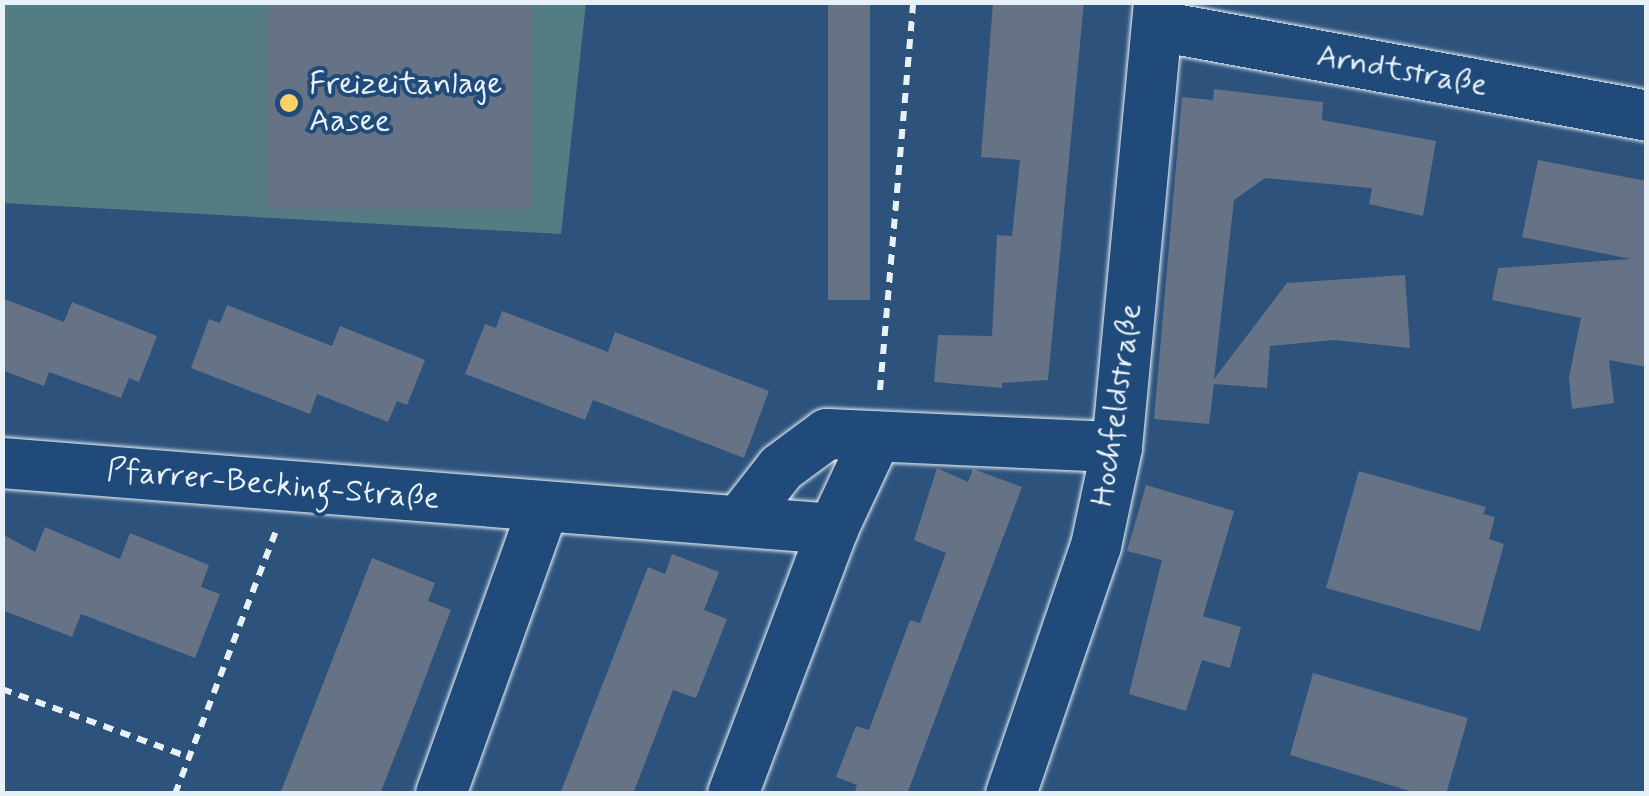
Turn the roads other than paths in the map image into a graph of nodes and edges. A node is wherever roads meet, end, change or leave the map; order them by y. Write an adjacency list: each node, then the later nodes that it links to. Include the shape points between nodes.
1 (1158, 14): 2 (street, Arndtstraße); 4 (street, Hochfeldstraße)
2 (1646, 116)
3 (876, 437): 4 (street); 7 (street, via 827,434 802,448); 8 (street)
4 (1118, 448): 11 (street, Hochfeldstraße, via 1096,546)
5 (2, 462): 6 (street, Pfarrer-Becking-Straße)
6 (544, 507): 7 (street, Pfarrer-Becking-Straße); 9 (street)
7 (742, 518): 8 (street, Pfarrer-Becking-Straße)
8 (833, 529): 10 (street)
9 (441, 794)
10 (733, 794)
11 (1010, 794)

